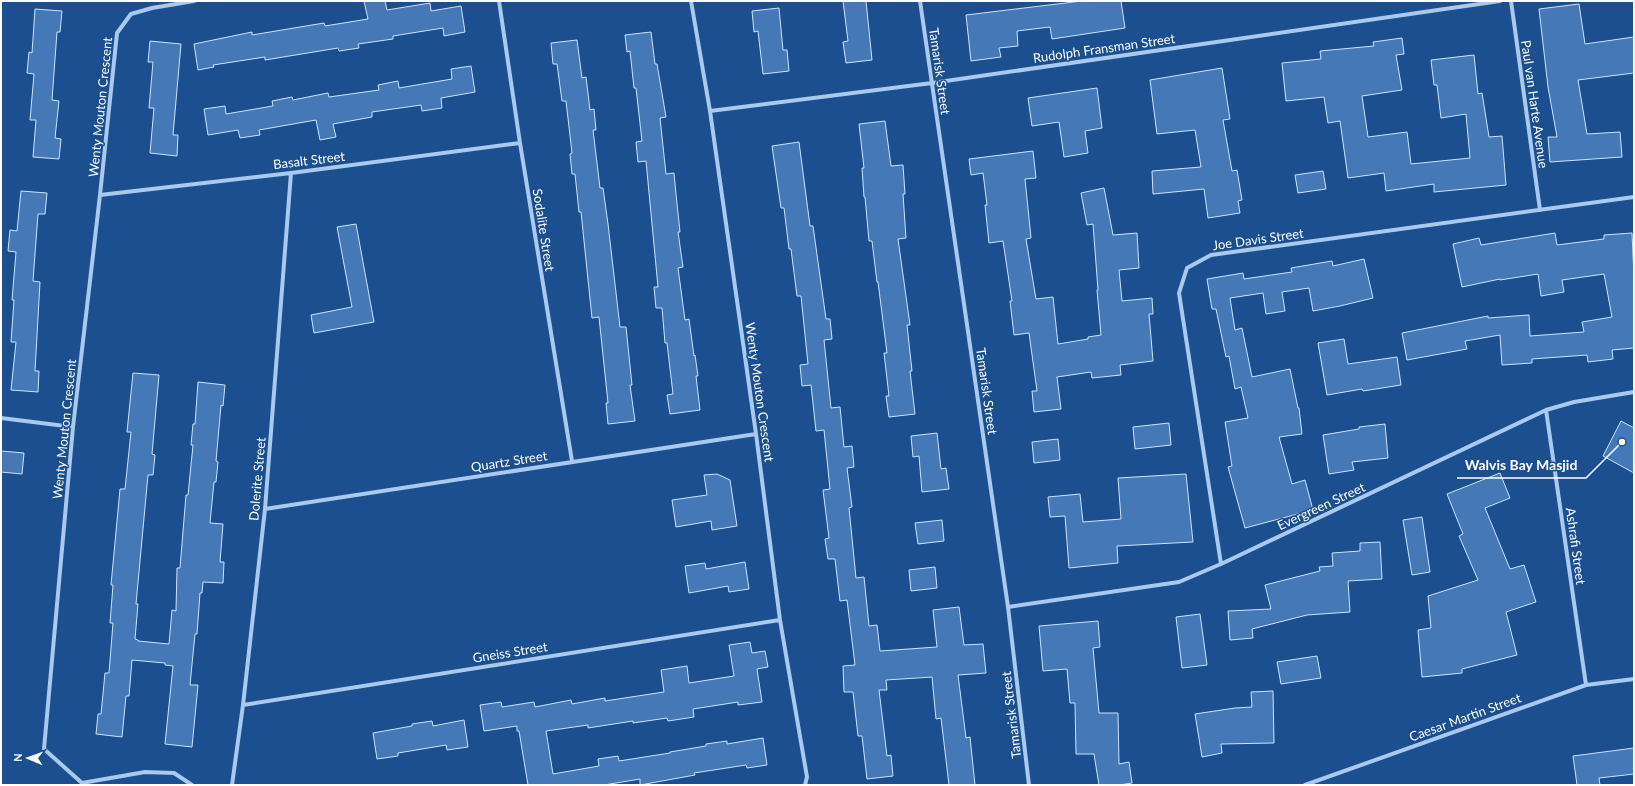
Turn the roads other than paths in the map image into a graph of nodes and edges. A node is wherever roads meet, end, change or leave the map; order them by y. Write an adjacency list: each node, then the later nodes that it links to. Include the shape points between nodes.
1 (194, 1): 11 (street, Wenty Mouton Crescent, via 131,14 117,34)
2 (499, 1): 9 (street, Sodalite Street)
3 (691, 1): 8 (street, Wenty Mouton Crescent)
4 (920, 1): 7 (street, Tamarisk Street)
5 (1500, 1): 7 (street, Rudolph Fransman Street)
6 (1511, 1): 13 (street, Paul van Harte Avenue)
7 (932, 83): 8 (street, Rudolph Fransman Street); 22 (street, Tamarisk Street)
8 (710, 111): 18 (street, Wenty Mouton Crescent)
9 (520, 143): 10 (street, Basalt Street); 19 (street, Sodalite Street)
10 (291, 173): 11 (street, Basalt Street); 20 (street, Dolerite Street)
11 (100, 195): 17 (street, Wenty Mouton Crescent)
12 (1634, 197): 13 (street, Joe Davis Street)
13 (1540, 210): 21 (street, Joe Davis Street, via 1211,255 1186,268 1179,293)
14 (1634, 392): 15 (street, Evergreen Street, via 1574,402)
15 (1546, 410): 21 (street, Evergreen Street); 25 (street, Ashrafi Street)
16 (1, 418): 17 (street)
17 (73, 427): 27 (street, Wenty Mouton Crescent, via 44,749 82,783 145,772 174,773)
18 (756, 434): 19 (street, Quartz Street); 23 (street, Wenty Mouton Crescent)
19 (572, 461): 20 (street, Quartz Street)
20 (265, 508): 26 (street, Dolerite Street)
21 (1221, 564): 22 (street, Evergreen Street, via 1179,582)
22 (1008, 607): 30 (street, Tamarisk Street)
23 (780, 620): 26 (street, Gneiss Street); 29 (street, Wenty Mouton Crescent, via 807,777)
24 (1634, 679): 25 (street, Caesar Martin Street)
25 (1586, 685): 31 (street, Caesar Martin Street)
26 (243, 705): 28 (street, Dolerite Street)
27 (192, 785)
28 (232, 785)
29 (806, 785)
30 (1030, 785)
31 (1305, 785)

